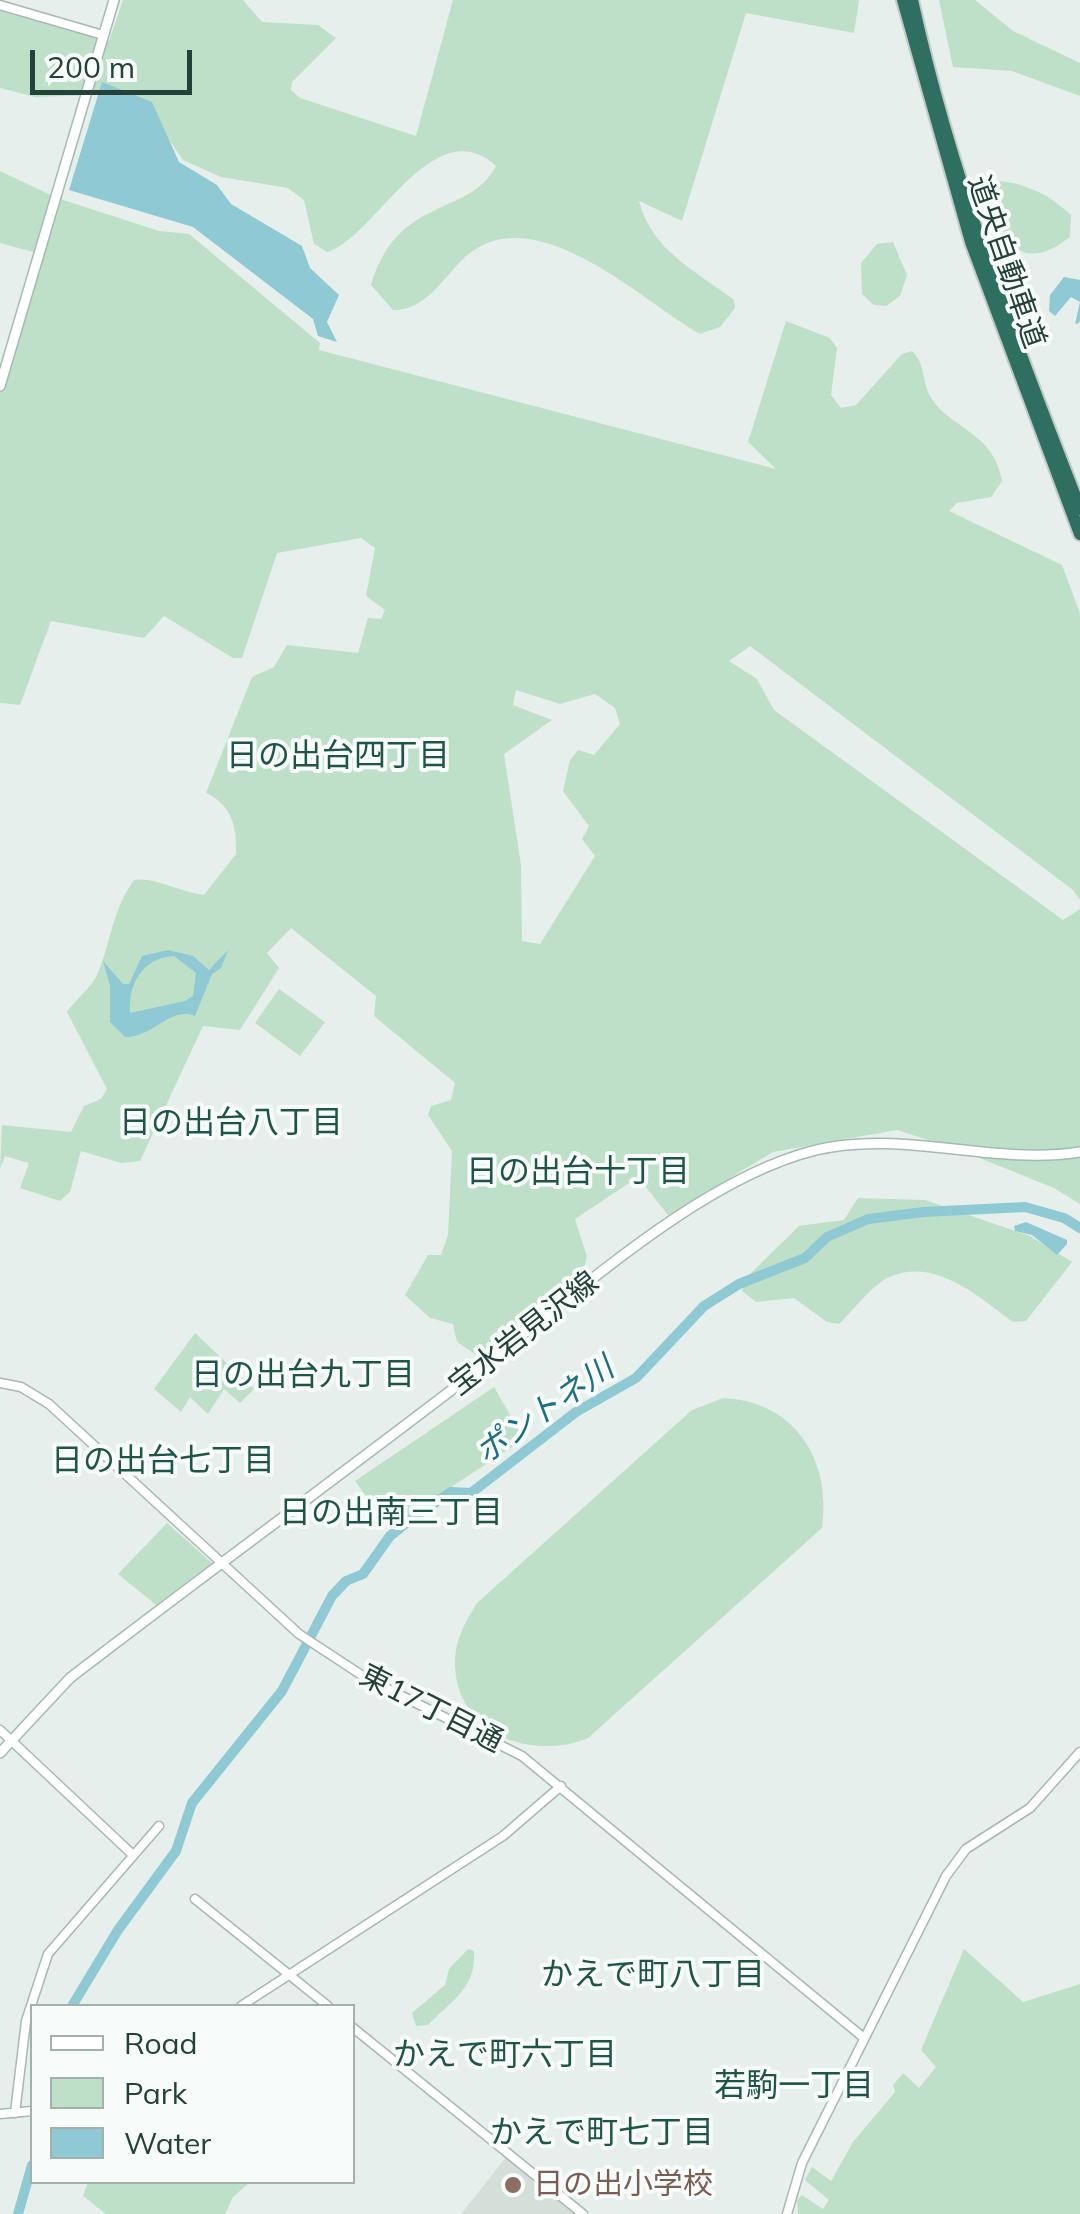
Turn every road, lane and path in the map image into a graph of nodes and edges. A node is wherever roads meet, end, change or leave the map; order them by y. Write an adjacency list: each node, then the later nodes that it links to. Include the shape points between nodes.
1 (114, 0): 5 (main road)
2 (903, 0): 8 (highway, 道央自動車道, via 971,242)
3 (912, 0): 7 (highway, 道央自動車道, via 979,239)
4 (0, 5): 5 (street)
5 (103, 35): 6 (main road)
6 (0, 386)
7 (1080, 509)
8 (1080, 534)
9 (1080, 1152): 11 (main road, 宝水岩見沢線, via 970,1152 866,1142 816,1150 760,1171 654,1234)
10 (0, 1383): 11 (street, 東17丁目通, via 49,1404)
11 (221, 1563): 13 (main road, 宝水岩見沢線, via 70,1678); 16 (street, 東17丁目通, via 322,1650 490,1738)
12 (0, 1730): 13 (street)
13 (11, 1741): 15 (main road, 宝水岩見沢線); 18 (street)
14 (1080, 1752): 26 (street, via 1030,1808 959,1856)
15 (0, 1753)
16 (560, 1786): 20 (street, via 503,1836); 26 (street, 東17丁目通)
17 (158, 1826): 18 (street)
18 (134, 1855): 21 (street, via 48,1954)
19 (196, 1899): 20 (street)
20 (288, 1975): 22 (street); 23 (street)
21 (32, 2004)
22 (244, 2004)
23 (325, 2004)
24 (30, 2009): 28 (street)
25 (355, 2028): 30 (street)
26 (864, 2038): 31 (street, via 802,2163)
27 (30, 2111): 28 (street)
28 (15, 2113): 29 (street)
29 (0, 2114)
30 (583, 2214)
31 (787, 2214)

